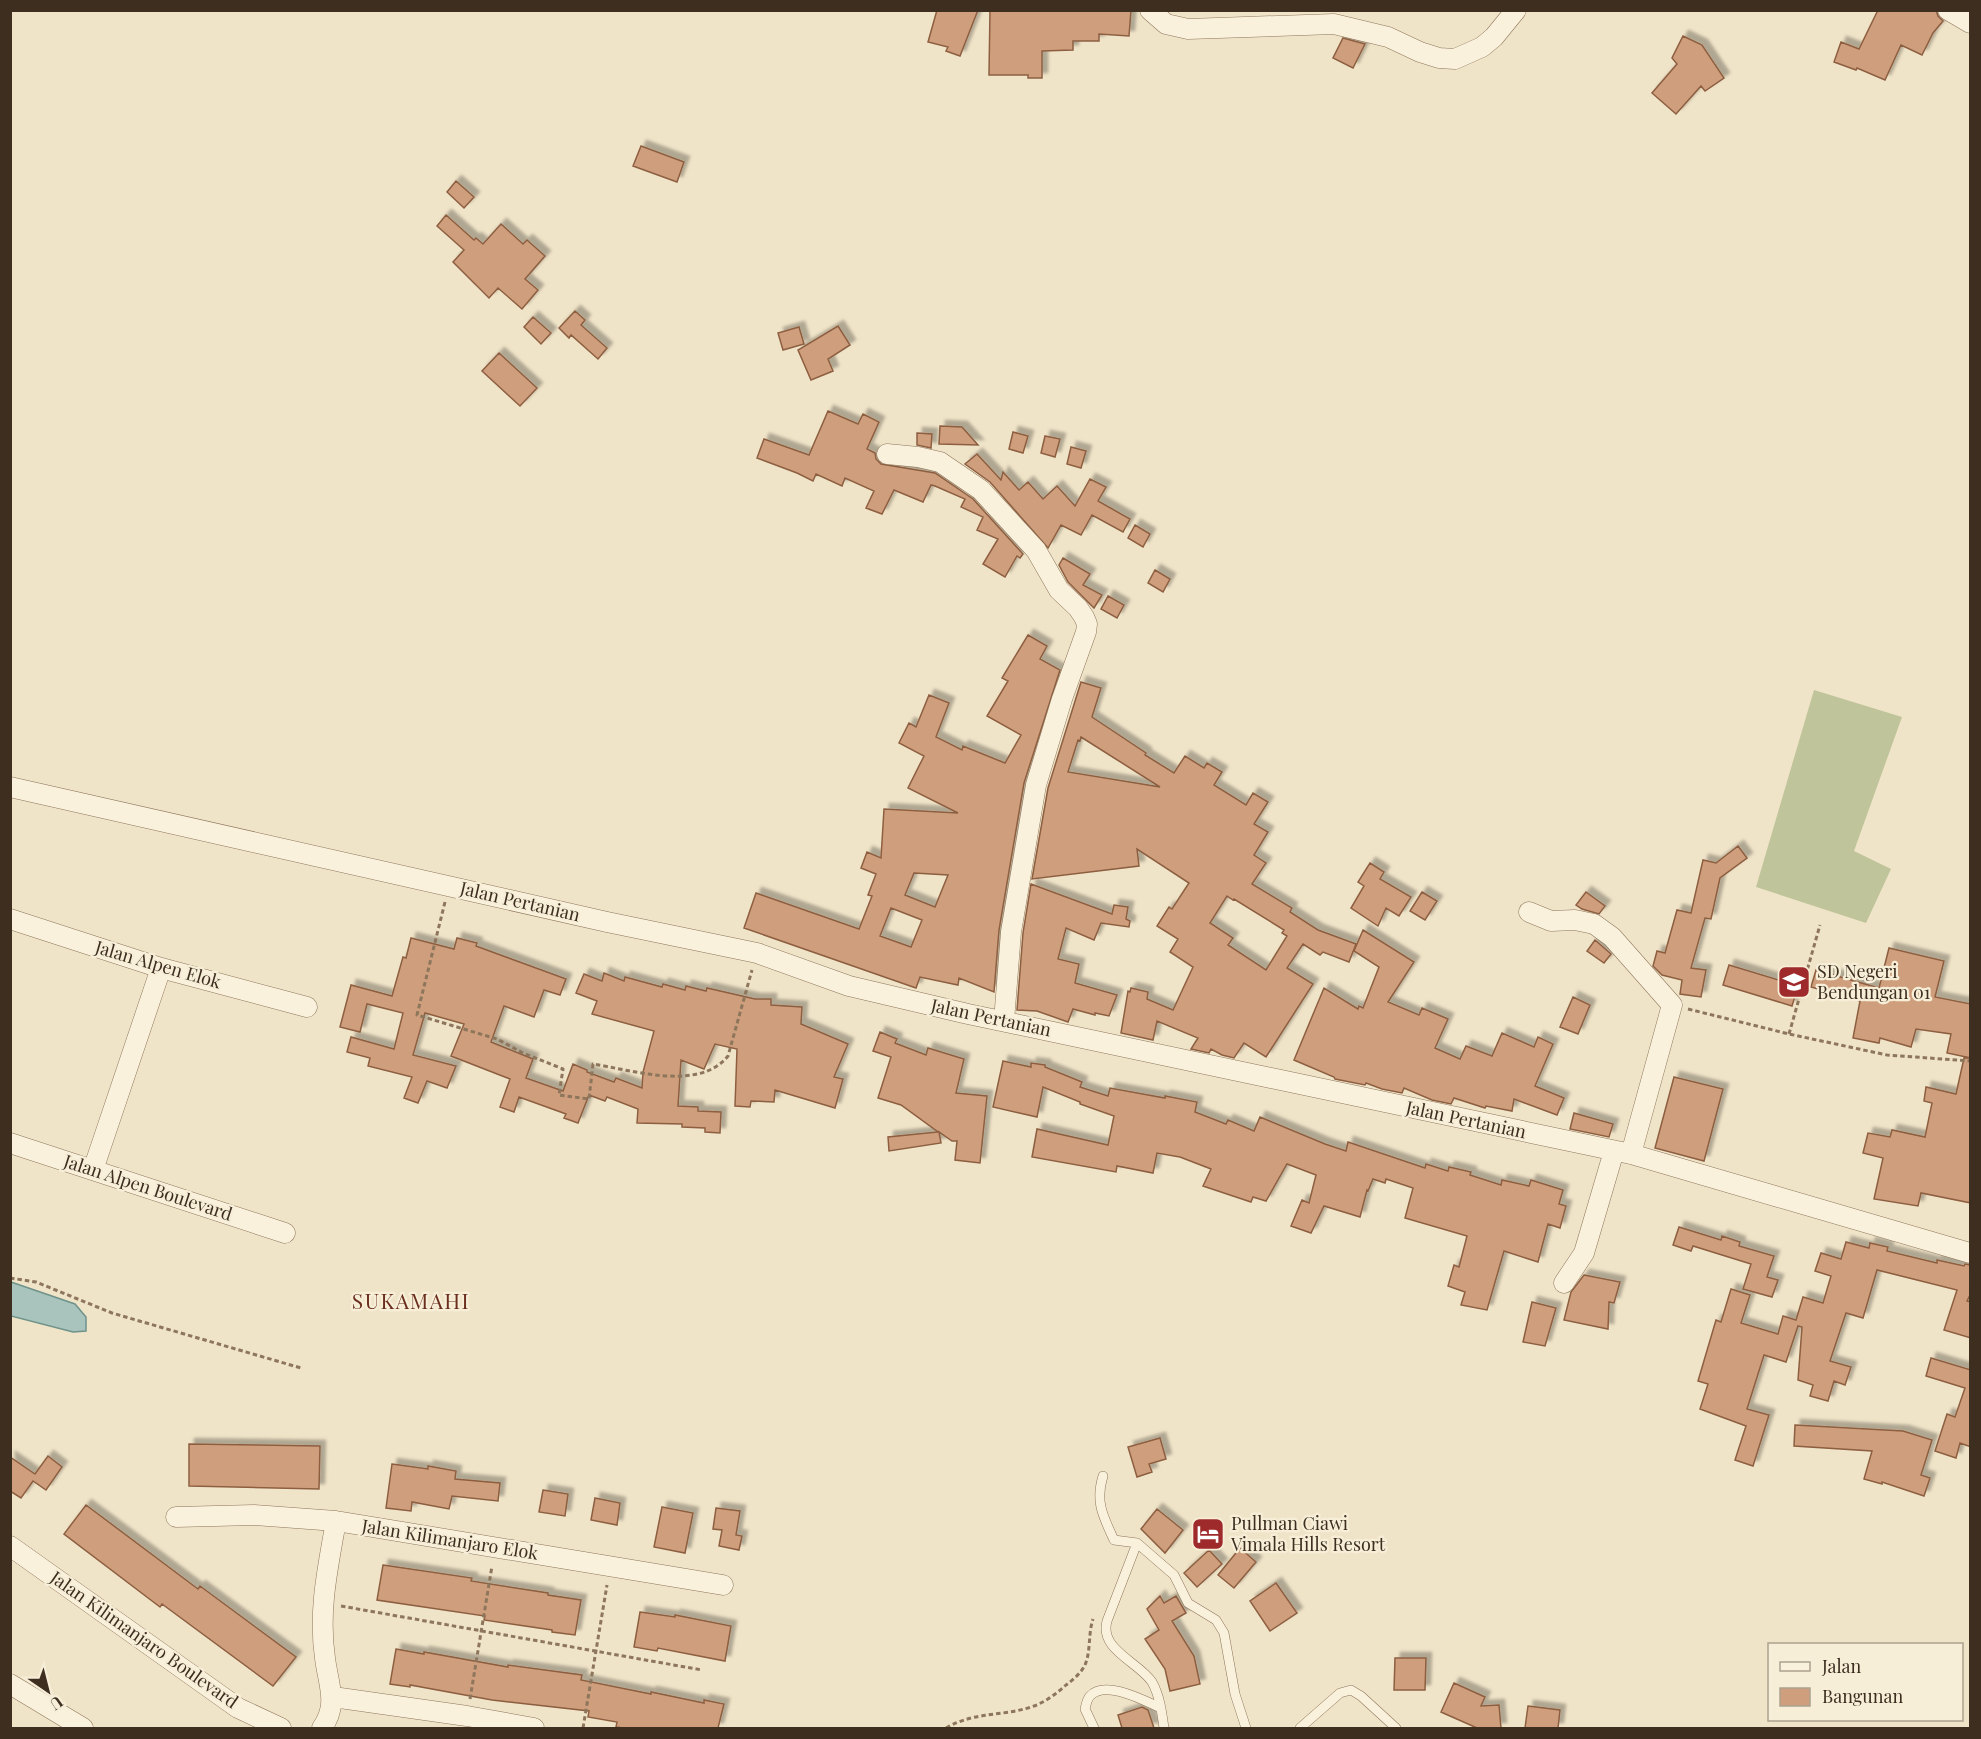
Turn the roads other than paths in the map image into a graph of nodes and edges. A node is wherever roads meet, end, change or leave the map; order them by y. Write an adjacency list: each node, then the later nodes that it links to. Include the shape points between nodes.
1 (1150, 10): 2 (street, via 1166,24 1182,28 1334,24 1388,37 1430,55 1455,59 1482,47)
2 (1516, 10)
3 (1948, 10): 4 (street)
4 (1971, 23)
5 (887, 454): 11 (street, via 940,462 981,490 1036,550 1059,590 1078,608 1087,624 1043,756 1032,803 1011,932)
6 (10, 787): 11 (street, Jalan Pertanian, via 757,953 849,986)
7 (1529, 912): 13 (street, via 1551,921 1594,924 1612,937 1672,1005)
8 (10, 920): 9 (street, Jalan Alpen Elok)
9 (161, 968): 10 (street, Jalan Alpen Elok); 14 (street)
10 (307, 1007)
11 (1004, 1021): 13 (street, Jalan Pertanian)
12 (10, 1143): 14 (street, Jalan Alpen Boulevard)
13 (1623, 1153): 16 (street, Jalan Pertanian); 17 (street, via 1584,1253)
14 (93, 1170): 15 (street, Jalan Alpen Boulevard)
15 (285, 1233)
16 (1971, 1253)
17 (1564, 1283)
18 (1103, 1476): 21 (lane, via 1101,1512 1114,1540)
19 (176, 1518): 20 (street, Jalan Kilimanjaro Elok, via 254,1515)
20 (336, 1521): 23 (street, Jalan Kilimanjaro Elok); 25 (street, via 322,1602 322,1632)
21 (1137, 1543): 26 (lane, via 1106,1625 1109,1642 1150,1679); 33 (lane, via 1174,1575 1188,1603 1216,1620 1224,1633 1235,1694)
22 (10, 1546): 28 (street, Jalan Kilimanjaro Boulevard, via 238,1708)
23 (723, 1585)
24 (10, 1684): 27 (street)
25 (333, 1697): 29 (street); 30 (street)
26 (1161, 1708): 31 (lane, via 1121,1691 1095,1692 1085,1709); 32 (lane)
27 (83, 1728)
28 (281, 1728)
29 (322, 1728)
30 (534, 1728)
31 (1094, 1728)
32 (1164, 1728)
33 (1246, 1728)
34 (1300, 1728): 35 (lane, via 1340,1693 1351,1690)
35 (1396, 1728)

